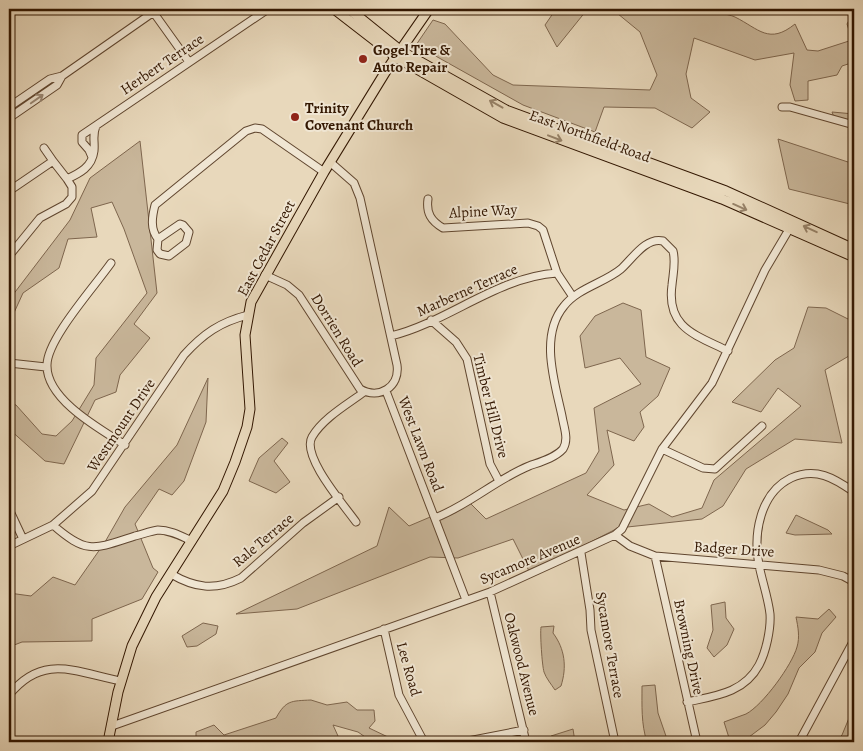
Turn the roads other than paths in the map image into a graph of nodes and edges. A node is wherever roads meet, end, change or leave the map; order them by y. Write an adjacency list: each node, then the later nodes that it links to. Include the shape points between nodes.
1 (268, 9): 7 (street, Herbert Terrace)
2 (334, 9): 6 (main road, East Northfield Road, via 360,32)
3 (349, 9): 6 (main road, East Northfield Road)
4 (429, 9): 6 (main road, East Cedar Street)
5 (154, 10): 7 (street); 8 (street)
6 (398, 54): 17 (main road, East Cedar Street); 22 (main road, East Northfield Road, via 503,118 519,120 724,195)
7 (189, 62): 13 (street, Herbert Terrace)
8 (62, 76): 10 (street, via 50,79); 11 (street, one-way to 8, via 56,85)
9 (782, 107): 12 (street)
10 (9, 108)
11 (9, 118)
12 (854, 125)
13 (96, 126): 15 (street); 15 (street, Herbert Terrace, via 81,137)
14 (44, 148): 16 (street)
15 (92, 158): 19 (street, via 84,170)
16 (54, 161): 19 (street); 20 (street)
17 (330, 162): 18 (main road, East Cedar Street); 33 (street, West Lawn Road, via 357,188)
18 (324, 172): 23 (street, via 262,130 246,131 155,205 152,219); 29 (main road, East Cedar Street)
19 (67, 179): 25 (street, via 72,187 72,197 66,204 40,218)
20 (9, 191)
21 (428, 199): 28 (street, Alpine Way, via 432,220 444,228 528,223 538,226 543,230)
22 (792, 225): 24 (main road, East Northfield Road, one-way to 22); 26 (main road, East Northfield Road); 34 (street, via 765,270)
23 (158, 239): 23 (street, via 157,250 166,257 186,243 189,232 180,224)
24 (854, 249)
25 (9, 256)
26 (854, 257)
27 (111, 264): 36 (street, via 53,341)
28 (557, 274): 30 (street); 32 (street, Marberne Terrace, via 526,278)
29 (265, 275): 31 (main road, East Cedar Street); 38 (street, Dorrien Road, via 299,294 355,384)
30 (573, 297): 34 (street, via 616,273 649,242 663,241 674,254 670,302 675,317 688,331); 42 (street, via 560,311 551,344 565,446 555,455)
31 (248, 314): 40 (street, Westmount Drive, via 220,324 197,341 184,355); 51 (main road, East Cedar Street, via 245,350 250,409 247,427 222,491)
32 (431, 320): 33 (street, Marberne Terrace); 42 (street, Timber Hill Drive, via 456,342 466,360 490,464)
33 (391, 336): 37 (street, West Lawn Road, via 398,370 396,380)
34 (728, 351): 41 (street, via 712,383)
35 (9, 363): 36 (street)
36 (46, 367): 40 (street, via 51,380 75,411)
37 (386, 390): 38 (street, via 377,394); 46 (street, West Lawn Road)
38 (364, 392): 44 (street, via 324,422 309,445 316,465)
39 (762, 426): 41 (street, via 715,469 703,468)
40 (124, 445): 48 (street, Westmount Drive, via 92,491)
41 (662, 449): 49 (street)
42 (499, 481): 46 (street, via 464,505)
43 (854, 492): 55 (street, via 834,477 818,474 796,477 781,485 770,497 760,520)
44 (339, 497): 47 (street); 56 (street, Rale Terrace, via 231,583 204,587)
45 (9, 509): 50 (street)
46 (435, 518): 59 (street, West Lawn Road)
47 (356, 522)
48 (53, 526): 50 (street, Westmount Drive); 51 (street, via 70,540 88,547 107,545 157,530)
49 (615, 536): 53 (street, Sycamore Avenue); 54 (street, Badger Drive)
50 (23, 539): 52 (street, Westmount Drive)
51 (192, 541): 56 (main road, East Cedar Street)
52 (9, 546)
53 (581, 553): 58 (street, Sycamore Avenue); 71 (street, Sycamore Terrace, via 591,630)
54 (655, 556): 55 (street, Badger Drive); 64 (street, Browning Drive)
55 (759, 565): 57 (street, Badger Drive, via 819,570); 64 (street, via 770,622 758,668 745,683 729,693)
56 (171, 574): 62 (main road, East Cedar Street, via 132,646)
57 (854, 582)
58 (490, 592): 59 (street, Sycamore Avenue); 66 (street, Oakwood Avenue)
59 (466, 600): 60 (street, Sycamore Avenue)
60 (384, 629): 65 (street, Sycamore Avenue); 68 (street, Lee Road, via 399,695)
61 (854, 640): 73 (street)
62 (121, 681): 63 (street, via 50,668 28,675); 65 (main road, East Cedar Street)
63 (9, 695)
64 (687, 702): 72 (street, Browning Drive)
65 (112, 726): 67 (main road, East Cedar Street)
66 (524, 730): 69 (street); 70 (street, Oakwood Avenue)
67 (108, 742)
68 (424, 742)
69 (463, 742)
70 (526, 742)
71 (615, 742)
72 (697, 742)
73 (799, 742)

